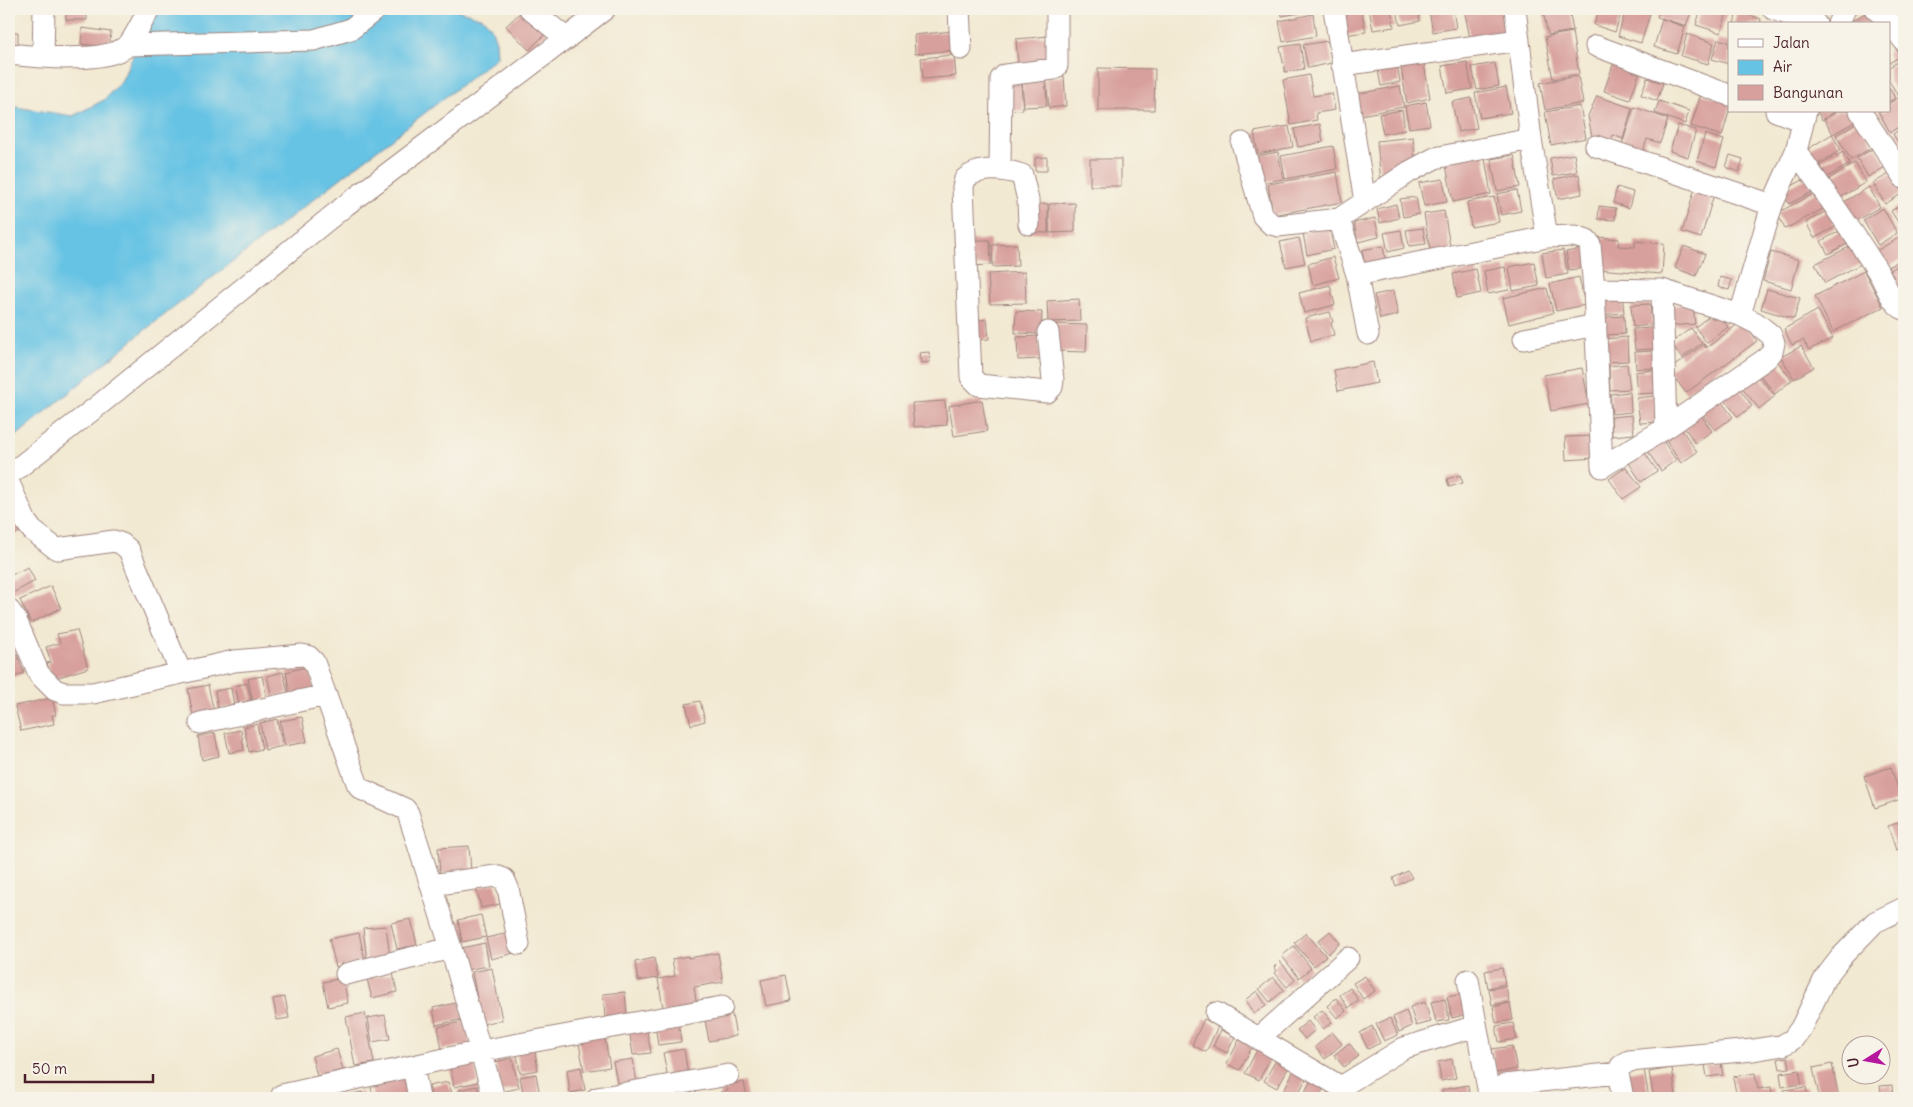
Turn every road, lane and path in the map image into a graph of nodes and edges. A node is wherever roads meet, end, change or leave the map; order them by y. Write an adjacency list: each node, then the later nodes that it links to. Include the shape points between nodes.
1 (44, 9): 22 (street)
2 (149, 9): 18 (street)
3 (376, 9): 18 (street, via 351,29 314,40)
4 (530, 9): 15 (street)
5 (605, 9): 15 (street)
6 (959, 9): 20 (street)
7 (1057, 9): 32 (street, via 1057,66 1005,75 1001,79)
8 (1334, 9): 23 (street)
9 (1515, 9): 16 (street)
10 (1773, 9): 13 (street)
11 (1845, 9): 14 (street)
12 (1875, 9): 17 (street, via 1888,19)
13 (1810, 22)
14 (1839, 22)
15 (567, 39): 49 (street, via 346,205)
16 (1519, 40): 23 (street); 28 (street)
17 (1904, 42)
18 (130, 45): 22 (street, via 102,56)
19 (1596, 46): 24 (street)
20 (961, 49)
21 (9, 54): 22 (street)
22 (43, 57)
23 (1342, 65): 34 (street)
24 (1728, 94)
25 (1782, 112): 27 (street)
26 (1861, 112): 33 (street)
27 (1804, 116): 31 (street)
28 (1531, 139): 34 (street, via 1435,158); 38 (street)
29 (1242, 143): 36 (street, via 1263,216 1271,224 1286,226)
30 (1596, 146): 35 (street)
31 (1796, 150): 35 (street); 42 (street, via 1898,306)
32 (1000, 170): 37 (street, via 1024,177); 45 (street, via 974,172 964,179 962,187 971,377 979,385 1047,392 1052,388 1053,380)
33 (1904, 178)
34 (1365, 202): 36 (street)
35 (1772, 205): 43 (street)
36 (1339, 219): 39 (street)
37 (1029, 224)
38 (1547, 237): 39 (street); 40 (street, via 1575,236 1587,240)
39 (1357, 275): 46 (street)
40 (1594, 289): 41 (street); 44 (street)
41 (1662, 290): 43 (street); 48 (street)
42 (1904, 309)
43 (1740, 315): 48 (street, via 1772,335 1772,352)
44 (1596, 325): 47 (street); 48 (street, via 1602,467)
45 (1048, 332)
46 (1368, 334)
47 (1524, 339)
48 (1666, 428)
49 (9, 475)
50 (9, 483): 52 (street, via 26,522 55,548 114,541 129,550)
51 (9, 610): 52 (street, via 39,674 55,690 73,694 93,693)
52 (181, 672): 53 (street, via 234,661 302,654 314,662)
53 (326, 695): 54 (street); 55 (street, via 357,784 408,813)
54 (200, 723)
55 (431, 885): 57 (street, via 496,876 504,879); 58 (street)
56 (1904, 908): 68 (street, via 1875,922 1842,956 1826,978 1800,1028 1788,1042 1772,1048 1629,1061 1621,1066)
57 (519, 944)
58 (451, 948): 60 (street); 66 (street)
59 (1348, 958): 65 (street)
60 (346, 974)
61 (1468, 980): 64 (street)
62 (722, 1007): 66 (street)
63 (1216, 1013): 65 (street)
64 (1476, 1026): 65 (street, via 1404,1048 1341,1087); 71 (street)
65 (1258, 1039)
66 (481, 1051): 67 (street); 73 (street)
67 (413, 1066): 70 (street); 72 (street)
68 (1618, 1073): 71 (street, via 1504,1085); 75 (street)
69 (728, 1075): 74 (street)
70 (282, 1096)
71 (1489, 1096)
72 (419, 1098)
73 (494, 1098)
74 (597, 1098)
75 (1623, 1098)

